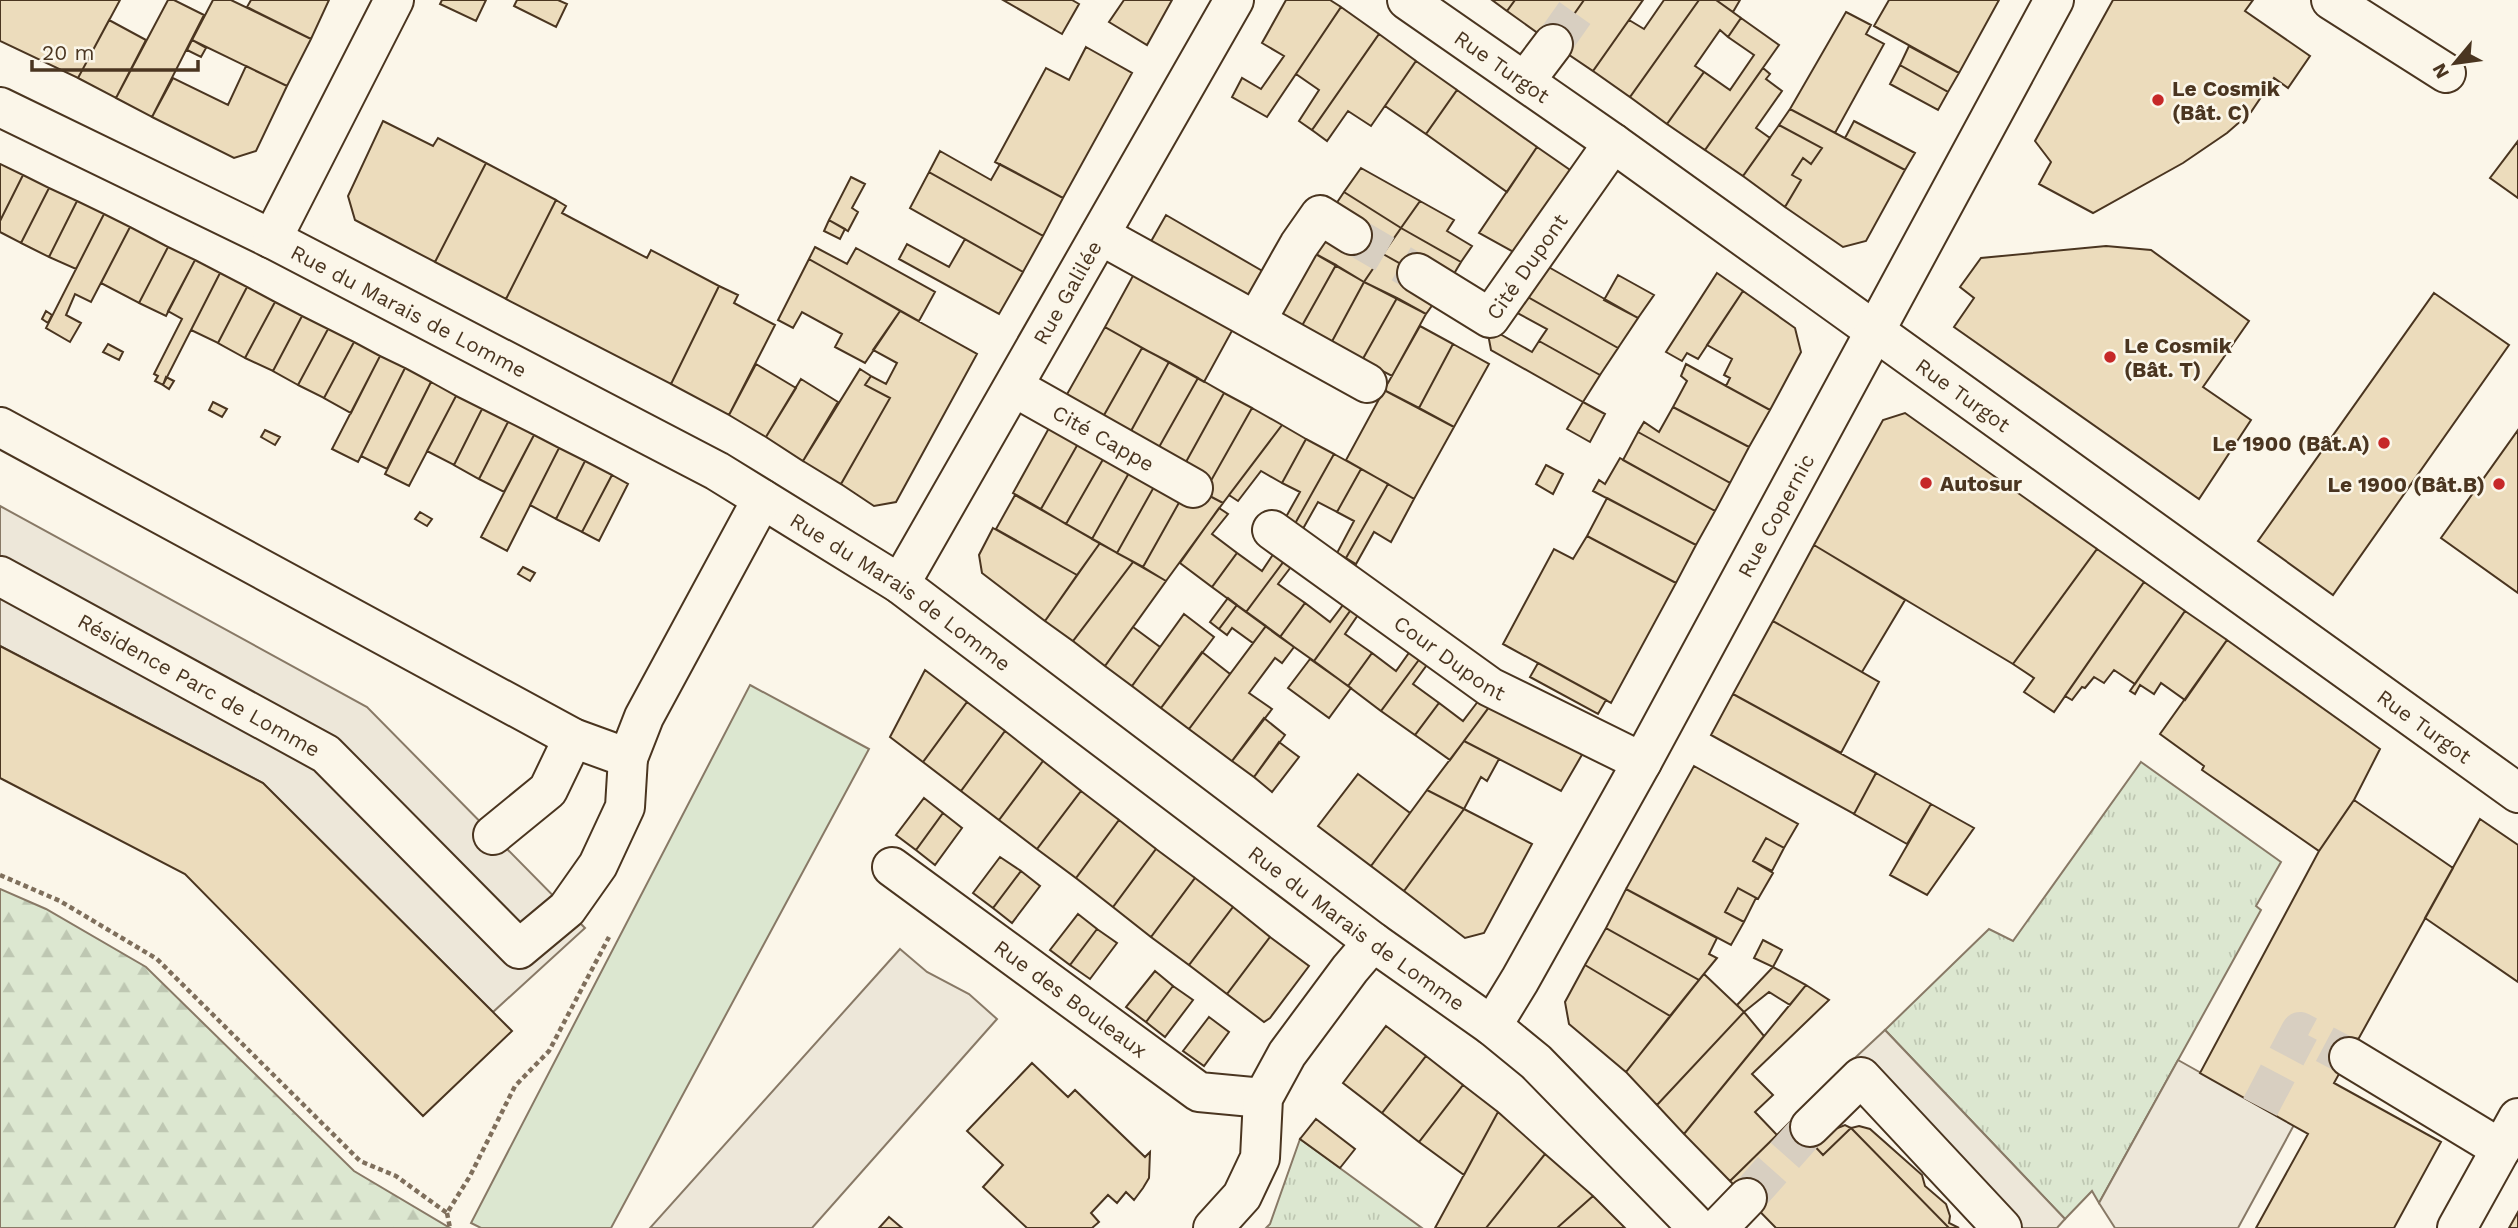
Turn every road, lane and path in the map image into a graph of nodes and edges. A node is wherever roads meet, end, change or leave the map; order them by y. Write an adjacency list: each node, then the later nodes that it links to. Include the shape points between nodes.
1 (394, 0): 13 (street)
2 (1234, 0): 11 (street, Rue Galilée)
3 (1407, 0): 8 (street, Rue Turgot)
4 (2054, 0): 16 (street, Rue Copernic)
5 (2331, 0): 7 (street)
6 (1553, 44): 8 (street)
7 (2446, 73)
8 (1525, 81): 10 (street, Rue Turgot)
9 (0, 107): 13 (street, Rue du Marais de Lomme)
10 (1613, 143): 14 (street, Cité Dupont, via 1490,318); 16 (street, Rue Turgot)
11 (1100, 235): 15 (street); 18 (street, Rue Galilée)
12 (1352, 235): 15 (street, via 1320,215)
13 (272, 239): 21 (street, Rue du Marais de Lomme, via 717,471)
14 (1417, 273)
15 (1256, 321): 17 (street)
16 (1874, 331): 27 (street, Rue Copernic); 28 (street, Rue Turgot)
17 (1367, 383)
18 (1014, 387): 20 (street, Cité Cappe); 24 (street, Rue Galilée)
19 (0, 427): 25 (street)
20 (1194, 488)
21 (762, 499): 24 (street, Rue du Marais de Lomme); 26 (street, Résidence Parc de Lomme, via 644,717)
22 (1272, 530): 27 (street, Cour Dupont, via 1490,687)
23 (0, 576): 32 (street, Résidence Parc de Lomme, via 326,754 519,949 567,909)
24 (900, 584): 33 (street, Rue du Marais de Lomme)
25 (573, 738): 26 (street); 29 (street, via 548,790)
26 (628, 758): 32 (street, Résidence Parc de Lomme, via 625,807 598,865)
27 (1642, 762): 34 (street, Rue Copernic)
28 (2518, 793)
29 (493, 835)
30 (892, 867): 36 (street, Rue des Bouleaux, via 1199,1093)
31 (0, 874): 40 (path, via 60,901 157,959 360,1161 396,1176)
32 (582, 887): 40 (path, via 610,939 548,1051 515,1086)
33 (1373, 942): 34 (street, Rue du Marais de Lomme); 36 (street, via 1287,1054)
34 (1492, 1026): 43 (street, Rue du Marais de Lomme, via 1536,1062)
35 (2349, 1057): 38 (street)
36 (1263, 1098): 42 (street, via 1260,1158 1242,1196)
37 (1810, 1127): 45 (street, via 1861,1077)
38 (2509, 1133): 46 (street)
39 (1747, 1198): 44 (street)
40 (447, 1213): 41 (path)
41 (450, 1228)
42 (1213, 1228)
43 (1698, 1228)
44 (1718, 1228)
45 (2002, 1228)
46 (2457, 1228)

